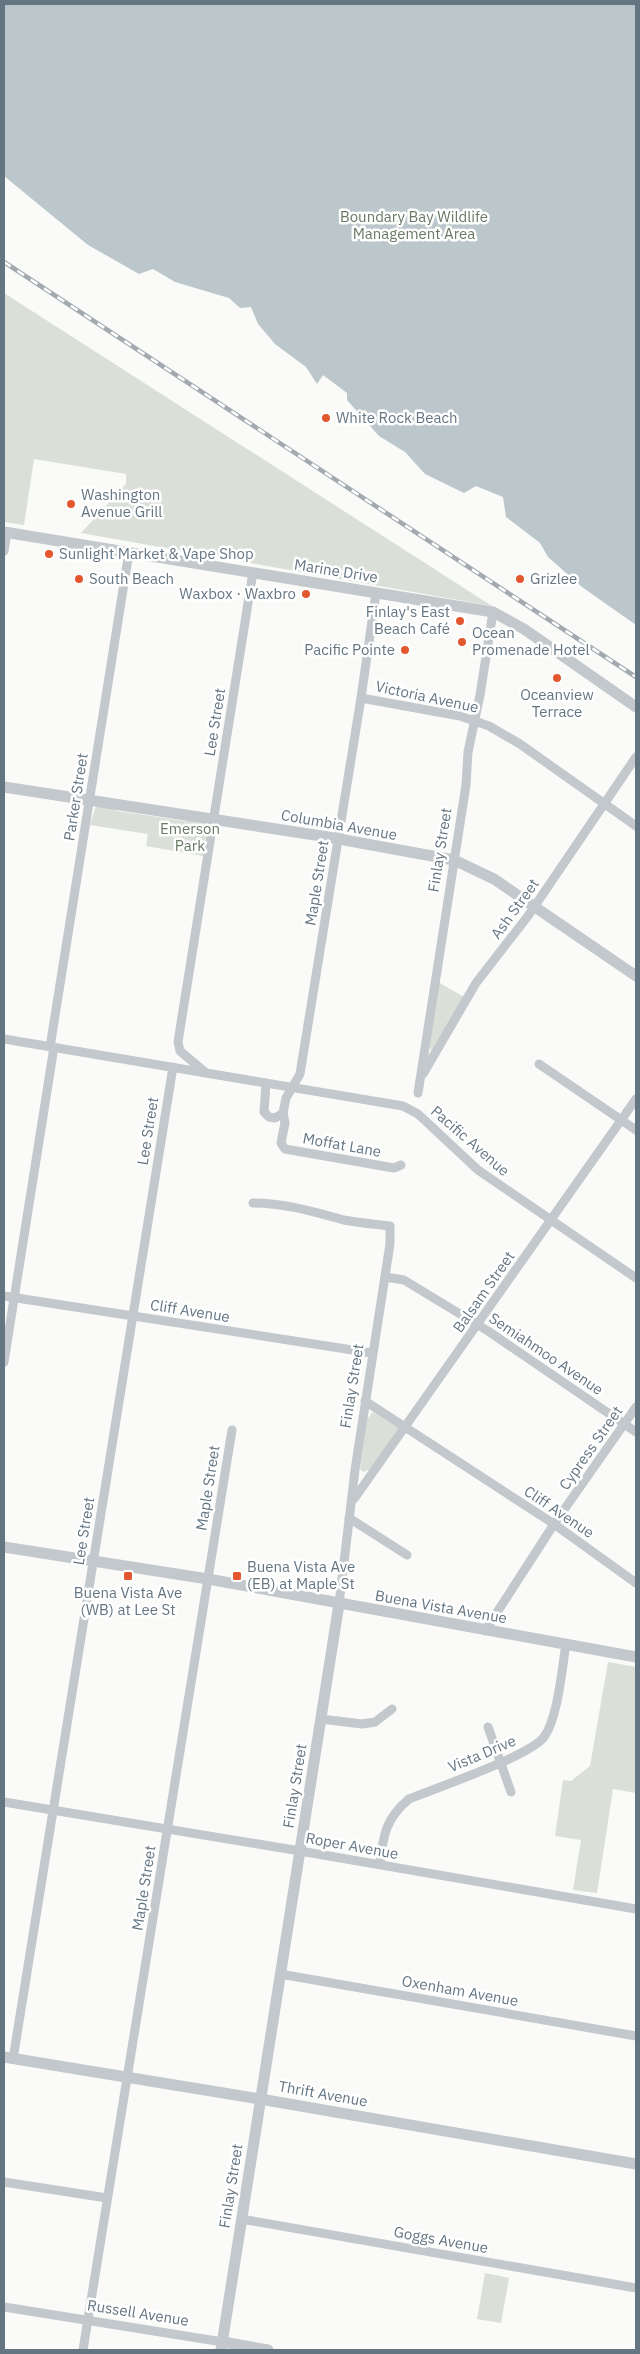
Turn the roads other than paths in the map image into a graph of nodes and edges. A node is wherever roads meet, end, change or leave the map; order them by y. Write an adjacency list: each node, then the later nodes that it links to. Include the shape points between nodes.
1 (5, 532): 2 (street); 3 (street, Marine Drive)
2 (4, 551)
3 (129, 552): 4 (street, Marine Drive); 12 (street, Parker Street)
4 (253, 572): 5 (street, Marine Drive); 14 (street, Lee Street)
5 (376, 593): 6 (street, Marine Drive); 7 (street, Maple Street)
6 (493, 612): 8 (street, Marine Drive, via 524,629); 9 (street, Finlay Street)
7 (361, 698): 9 (street, Victoria Avenue); 16 (street, Maple Street)
8 (636, 707)
9 (474, 720): 13 (street, Victoria Avenue, via 520,744); 17 (street, Finlay Street)
10 (636, 757): 13 (street, Ash Street)
11 (4, 786): 12 (street, Columbia Avenue)
12 (90, 799): 14 (street, Columbia Avenue); 21 (street, Parker Street)
13 (604, 803): 15 (street, Victoria Avenue); 18 (street, Ash Street)
14 (214, 819): 16 (street, Columbia Avenue); 24 (street, Lee Street, via 178,1042 180,1051)
15 (636, 826)
16 (338, 839): 17 (street, Columbia Avenue); 27 (street, Maple Street, via 300,1074)
17 (454, 860): 18 (street, Columbia Avenue, via 494,879); 25 (street, Finlay Street)
18 (534, 906): 19 (street, Columbia Avenue); 25 (street, Ash Street, via 476,983)
19 (636, 976)
20 (4, 1039): 21 (street, Pacific Avenue)
21 (52, 1047): 23 (street, Pacific Avenue); 39 (street, Parker Street)
22 (539, 1064): 31 (street)
23 (173, 1067): 24 (street, Pacific Avenue); 40 (street, Lee Street)
24 (205, 1072): 26 (street, Pacific Avenue)
25 (420, 1079): 28 (street, Finlay Street)
26 (266, 1083): 27 (street, Pacific Avenue); 30 (street, via 264,1112 272,1118)
27 (291, 1087): 30 (street); 35 (street, Pacific Avenue, via 395,1103 410,1109 478,1170)
28 (418, 1093)
29 (636, 1099): 31 (street, Balsam Street)
30 (283, 1114): 33 (street, Moffat Lane, via 281,1143 285,1149 394,1168)
31 (620, 1121): 32 (street); 35 (street, Balsam Street)
32 (636, 1130)
33 (401, 1165)
34 (253, 1203): 36 (street, Finlay Street, via 271,1203 390,1226)
35 (550, 1220): 37 (street, Pacific Avenue); 41 (street, Balsam Street)
36 (385, 1277): 41 (street, Semiahmoo Avenue, via 404,1280); 42 (street, Finlay Street)
37 (636, 1278)
38 (4, 1296): 39 (street, Cliff Avenue)
39 (14, 1297): 40 (street, Cliff Avenue); 43 (street, Parker Street)
40 (132, 1316): 42 (street, Cliff Avenue); 55 (street, Lee Street)
41 (478, 1324): 46 (street, Semiahmoo Avenue); 47 (street, Balsam Street)
42 (372, 1353): 44 (street, Finlay Street)
43 (4, 1362)
44 (366, 1400): 47 (street, Cliff Avenue); 50 (street, Finlay Street)
45 (636, 1407): 46 (street, Cypress Street)
46 (625, 1424): 49 (street, Semiahmoo Avenue); 52 (street, Cypress Street)
47 (406, 1427): 50 (street, Balsam Street); 52 (street, Cliff Avenue)
48 (232, 1430): 56 (street, Maple Street)
49 (636, 1432)
50 (353, 1500): 51 (street, Finlay Street)
51 (349, 1518): 54 (street); 58 (street, Finlay Street)
52 (554, 1524): 57 (street, Cliff Avenue); 59 (street, Cypress Street)
53 (4, 1547): 55 (street, Buena Vista Avenue)
54 (407, 1555)
55 (93, 1562): 56 (street, Buena Vista Avenue); 68 (street, Lee Street)
56 (208, 1579): 58 (street, Buena Vista Avenue); 69 (street, Maple Street)
57 (636, 1583)
58 (339, 1604): 59 (street, Buena Vista Avenue); 63 (street, Finlay Street)
59 (485, 1631): 60 (street, Buena Vista Avenue)
60 (566, 1644): 61 (street, Buena Vista Avenue); 65 (street, Vista Drive, via 552,1720 544,1737 532,1747)
61 (636, 1656)
62 (392, 1709): 63 (street, via 375,1722 362,1724)
63 (321, 1719): 70 (street, Finlay Street)
64 (488, 1727): 65 (street)
65 (501, 1762): 66 (street); 71 (street, Vista Drive, via 410,1799 398,1808 384,1833)
66 (511, 1792)
67 (4, 1802): 68 (street, Roper Avenue)
68 (53, 1810): 69 (street, Roper Avenue); 75 (street, Lee Street)
69 (168, 1829): 70 (street, Roper Avenue); 76 (street, Maple Street)
70 (300, 1851): 71 (street, Roper Avenue); 73 (street, Finlay Street)
71 (380, 1864): 72 (street, Roper Avenue)
72 (636, 1909)
73 (280, 1974): 74 (street, Oxenham Avenue); 77 (street, Finlay Street)
74 (636, 2036)
75 (8, 2058): 76 (street, Thrift Avenue)
76 (127, 2077): 77 (street, Thrift Avenue); 80 (street, Maple Street)
77 (260, 2099): 78 (street, Thrift Avenue); 81 (street, Finlay Street)
78 (636, 2164)
79 (4, 2182): 80 (street)
80 (107, 2198): 84 (street, Maple Street)
81 (241, 2219): 82 (street, Goggs Avenue); 85 (street, Finlay Street)
82 (636, 2288)
83 (4, 2307): 84 (street, Russell Avenue)
84 (88, 2321): 85 (street, Russell Avenue); 86 (street, Maple Street)
85 (222, 2346): 87 (street, Russell Avenue)
86 (84, 2350)
87 (268, 2350)

